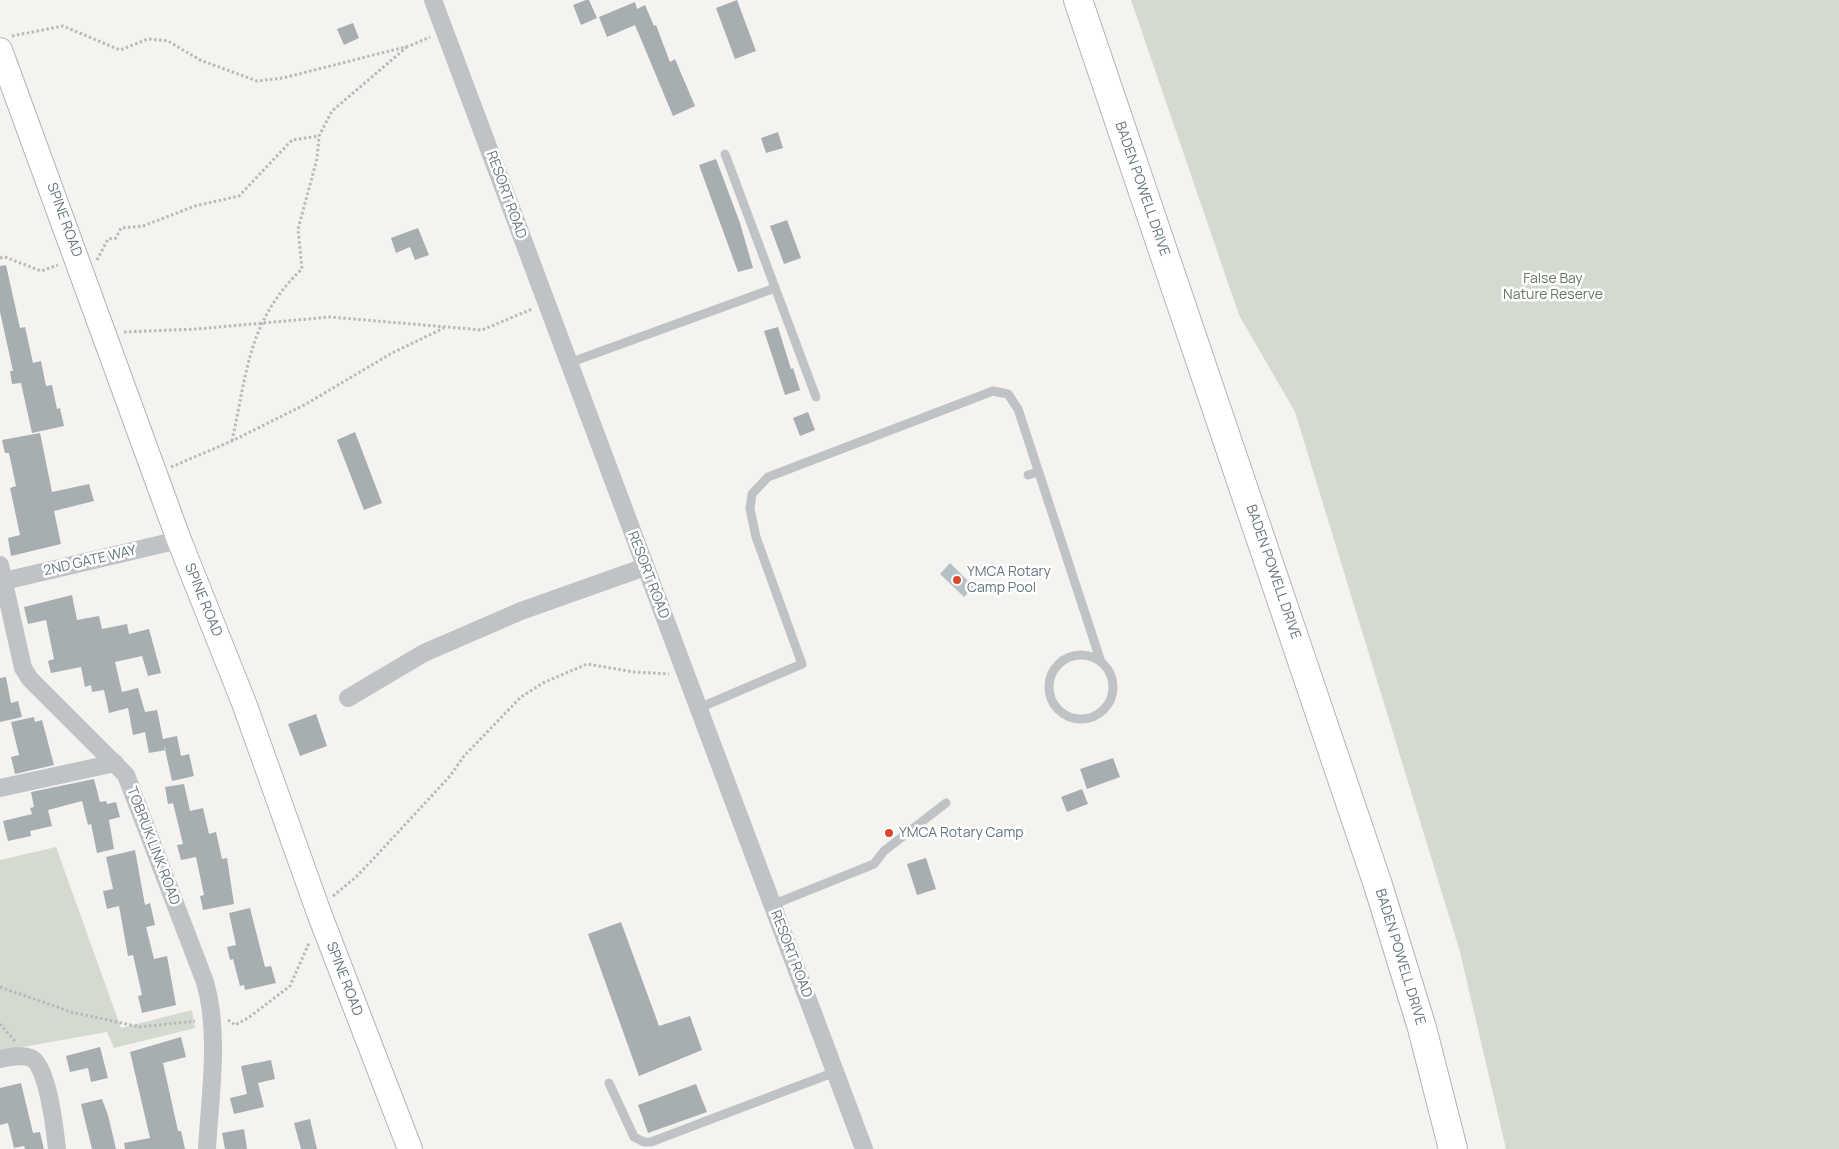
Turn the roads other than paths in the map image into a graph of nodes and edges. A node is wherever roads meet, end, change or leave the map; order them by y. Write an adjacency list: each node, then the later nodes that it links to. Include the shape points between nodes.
1 (434, 0): 6 (street, RESORT ROAD)
2 (1078, 0): 27 (main road, BADEN POWELL DRIVE, via 1378,885 1422,1028)
3 (4, 43): 10 (main road, SPINE ROAD)
4 (725, 154): 5 (lane)
5 (775, 288): 6 (lane); 7 (lane)
6 (569, 363): 11 (street, RESORT ROAD)
7 (816, 397)
8 (1038, 472): 9 (lane); 13 (lane); 15 (lane, via 1018,408 1008,394 992,391 768,477 752,494 750,509 756,537 802,664)
9 (1028, 475)
10 (179, 540): 12 (street, 2ND GATE WAY); 25 (main road, SPINE ROAD, via 244,703 319,913)
11 (645, 567): 14 (street, via 521,611 424,653); 15 (street, RESORT ROAD)
12 (1, 576): 16 (street, TOBRUK LINK ROAD, via 26,674)
13 (1101, 662): 13 (lane, via 1113,684 1105,709 1091,718 1082,719 1062,713 1050,692 1050,679 1056,668 1077,655 1090,656)
14 (348, 698)
15 (698, 708): 19 (street, RESORT ROAD)
16 (115, 763): 17 (street); 24 (street, TOBRUK LINK ROAD, via 126,776 211,1004)
17 (0, 788)
18 (946, 803): 19 (lane, via 884,851 874,864)
19 (772, 905): 21 (street, RESORT ROAD)
20 (0, 1059): 23 (street, via 20,1056 32,1058 38,1065 48,1096)
21 (835, 1072): 22 (lane, via 651,1142 634,1137); 26 (street, RESORT ROAD)
22 (609, 1082)
23 (58, 1149)
24 (207, 1149)
25 (410, 1149)
26 (864, 1149)
27 (1452, 1149)

